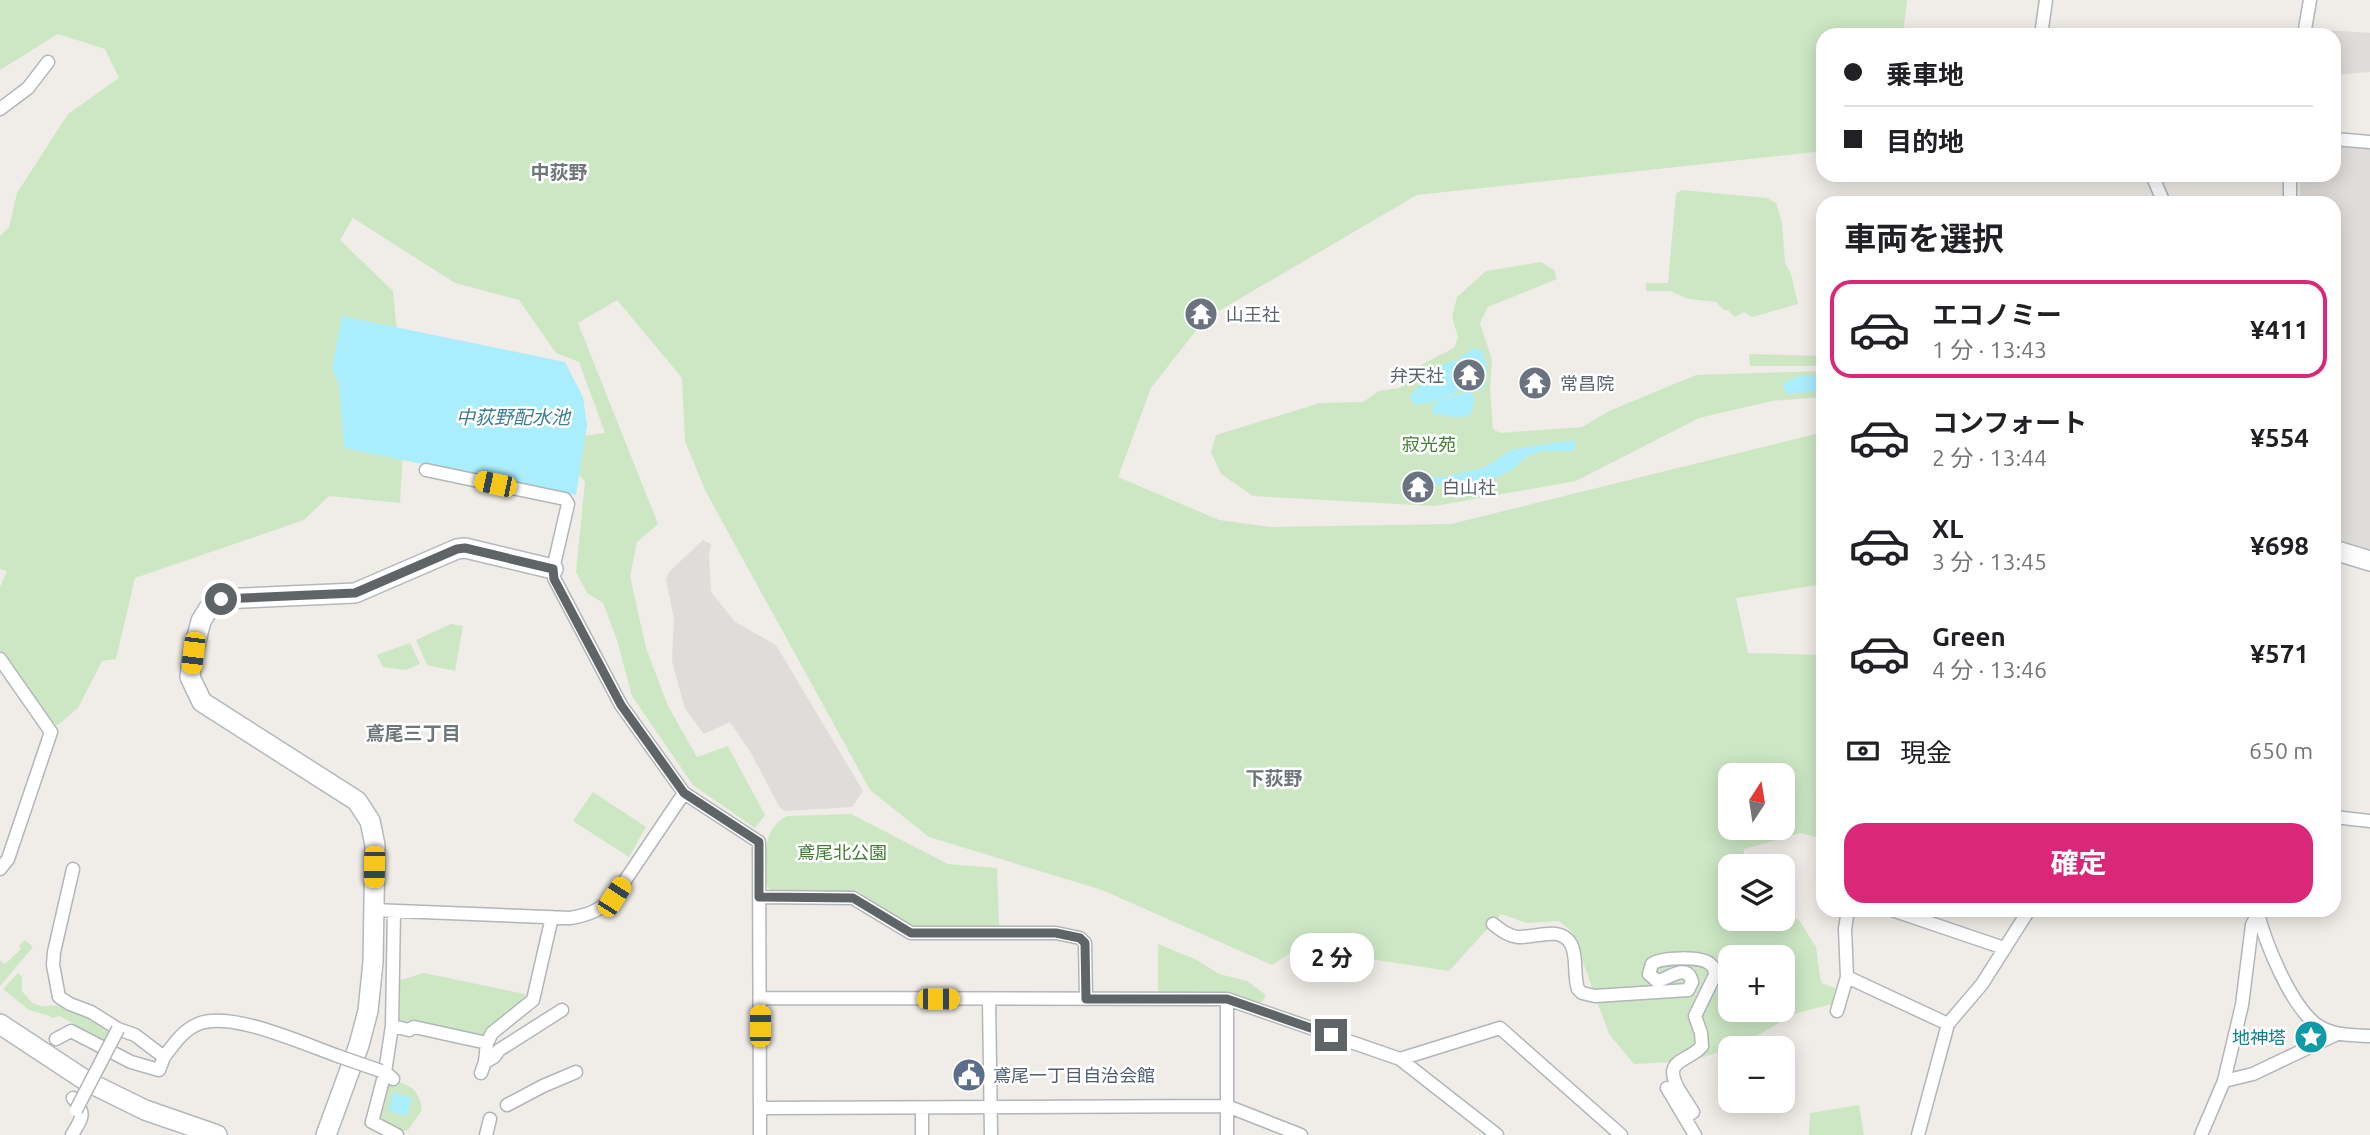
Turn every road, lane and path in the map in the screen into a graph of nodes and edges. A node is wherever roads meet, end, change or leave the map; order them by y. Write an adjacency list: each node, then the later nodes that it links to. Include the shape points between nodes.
1 (2046, 0): 3 (street)
2 (2310, 0): 4 (street)
3 (2042, 28)
4 (2305, 28)
5 (48, 62): 6 (street, via 28,88)
6 (0, 109)
7 (2341, 140): 8 (street)
8 (2370, 142)
9 (426, 470): 12 (street, via 565,499 568,504)
10 (2341, 552): 11 (street)
11 (2370, 561)
12 (553, 569): 14 (street, via 554,579 621,705); 20 (street, via 457,549 355,593 221,599 201,621 190,677 202,702 357,801 370,821 375,845)
13 (0, 659): 17 (street, via 51,732)
14 (684, 793): 19 (street, via 759,842); 22 (street, via 614,897 587,915)
15 (2341, 818): 16 (street)
16 (2370, 821)
17 (3, 859)
18 (73, 869): 40 (street, via 54,952 56,990 59,997)
19 (759, 897): 31 (street); 32 (street, via 853,898 911,933 1056,933 1080,938 1085,943)
20 (373, 910): 21 (street); 60 (street, via 368,1011)
21 (394, 911): 22 (street); 39 (street)
22 (552, 917): 44 (street, via 533,1000 499,1026)
23 (1847, 917): 30 (street)
24 (1913, 917): 29 (street)
25 (2024, 917): 29 (street)
26 (2255, 917): 49 (street)
27 (2260, 917): 41 (street, via 2273,957 2305,1013 2318,1026)
28 (1493, 924): 70 (street, via 1519,937 1562,935 1572,946 1578,989 1587,995 1688,990 1692,982 1686,972 1657,981 1649,974 1652,964 1664,959 1709,963 1715,975 1695,1016 1702,1046 1677,1062 1674,1069 1673,1091)
29 (2004, 948): 38 (street, via 1982,984)
30 (1847, 977): 36 (street); 38 (street)
31 (760, 998): 34 (street); 53 (street)
32 (1086, 999): 33 (street); 34 (street)
33 (1227, 999): 46 (street); 52 (street)
34 (989, 1000): 55 (street)
35 (562, 1010): 44 (street, via 499,1050 483,1068)
36 (1837, 1011)
37 (0, 1024): 59 (street, via 88,1082 145,1110)
38 (1948, 1024): 71 (street)
39 (392, 1026): 44 (street); 48 (street)
40 (118, 1030): 45 (street, via 135,1035); 50 (street, bridge)
41 (2337, 1034): 42 (street); 49 (street, via 2253,1074)
42 (2370, 1036)
43 (56, 1039): 45 (street, via 71,1031 131,1062 159,1070)
44 (487, 1042)
45 (164, 1057): 48 (street, bridge, via 185,1031 200,1023 230,1021)
46 (1400, 1059): 68 (street); 69 (street, via 1500,1028)
47 (576, 1072): 51 (street)
48 (386, 1074): 61 (street, via 372,1122)
49 (2224, 1082): 72 (street)
50 (74, 1104): 57 (street); 58 (street, via 83,1115)
51 (508, 1105)
52 (1227, 1106): 55 (street); 66 (street); 67 (street)
53 (760, 1108): 54 (street); 63 (street)
54 (922, 1108): 55 (street); 64 (street)
55 (991, 1108): 65 (street)
56 (490, 1119): 62 (street)
57 (63, 1135)
58 (72, 1135)
59 (217, 1135)
60 (326, 1135)
61 (397, 1135)
62 (486, 1135)
63 (760, 1135)
64 (922, 1135)
65 (990, 1135)
66 (1227, 1135)
67 (1301, 1135)
68 (1497, 1135)
69 (1621, 1135)
70 (1695, 1135)
71 (1918, 1135)
72 (2201, 1135)

